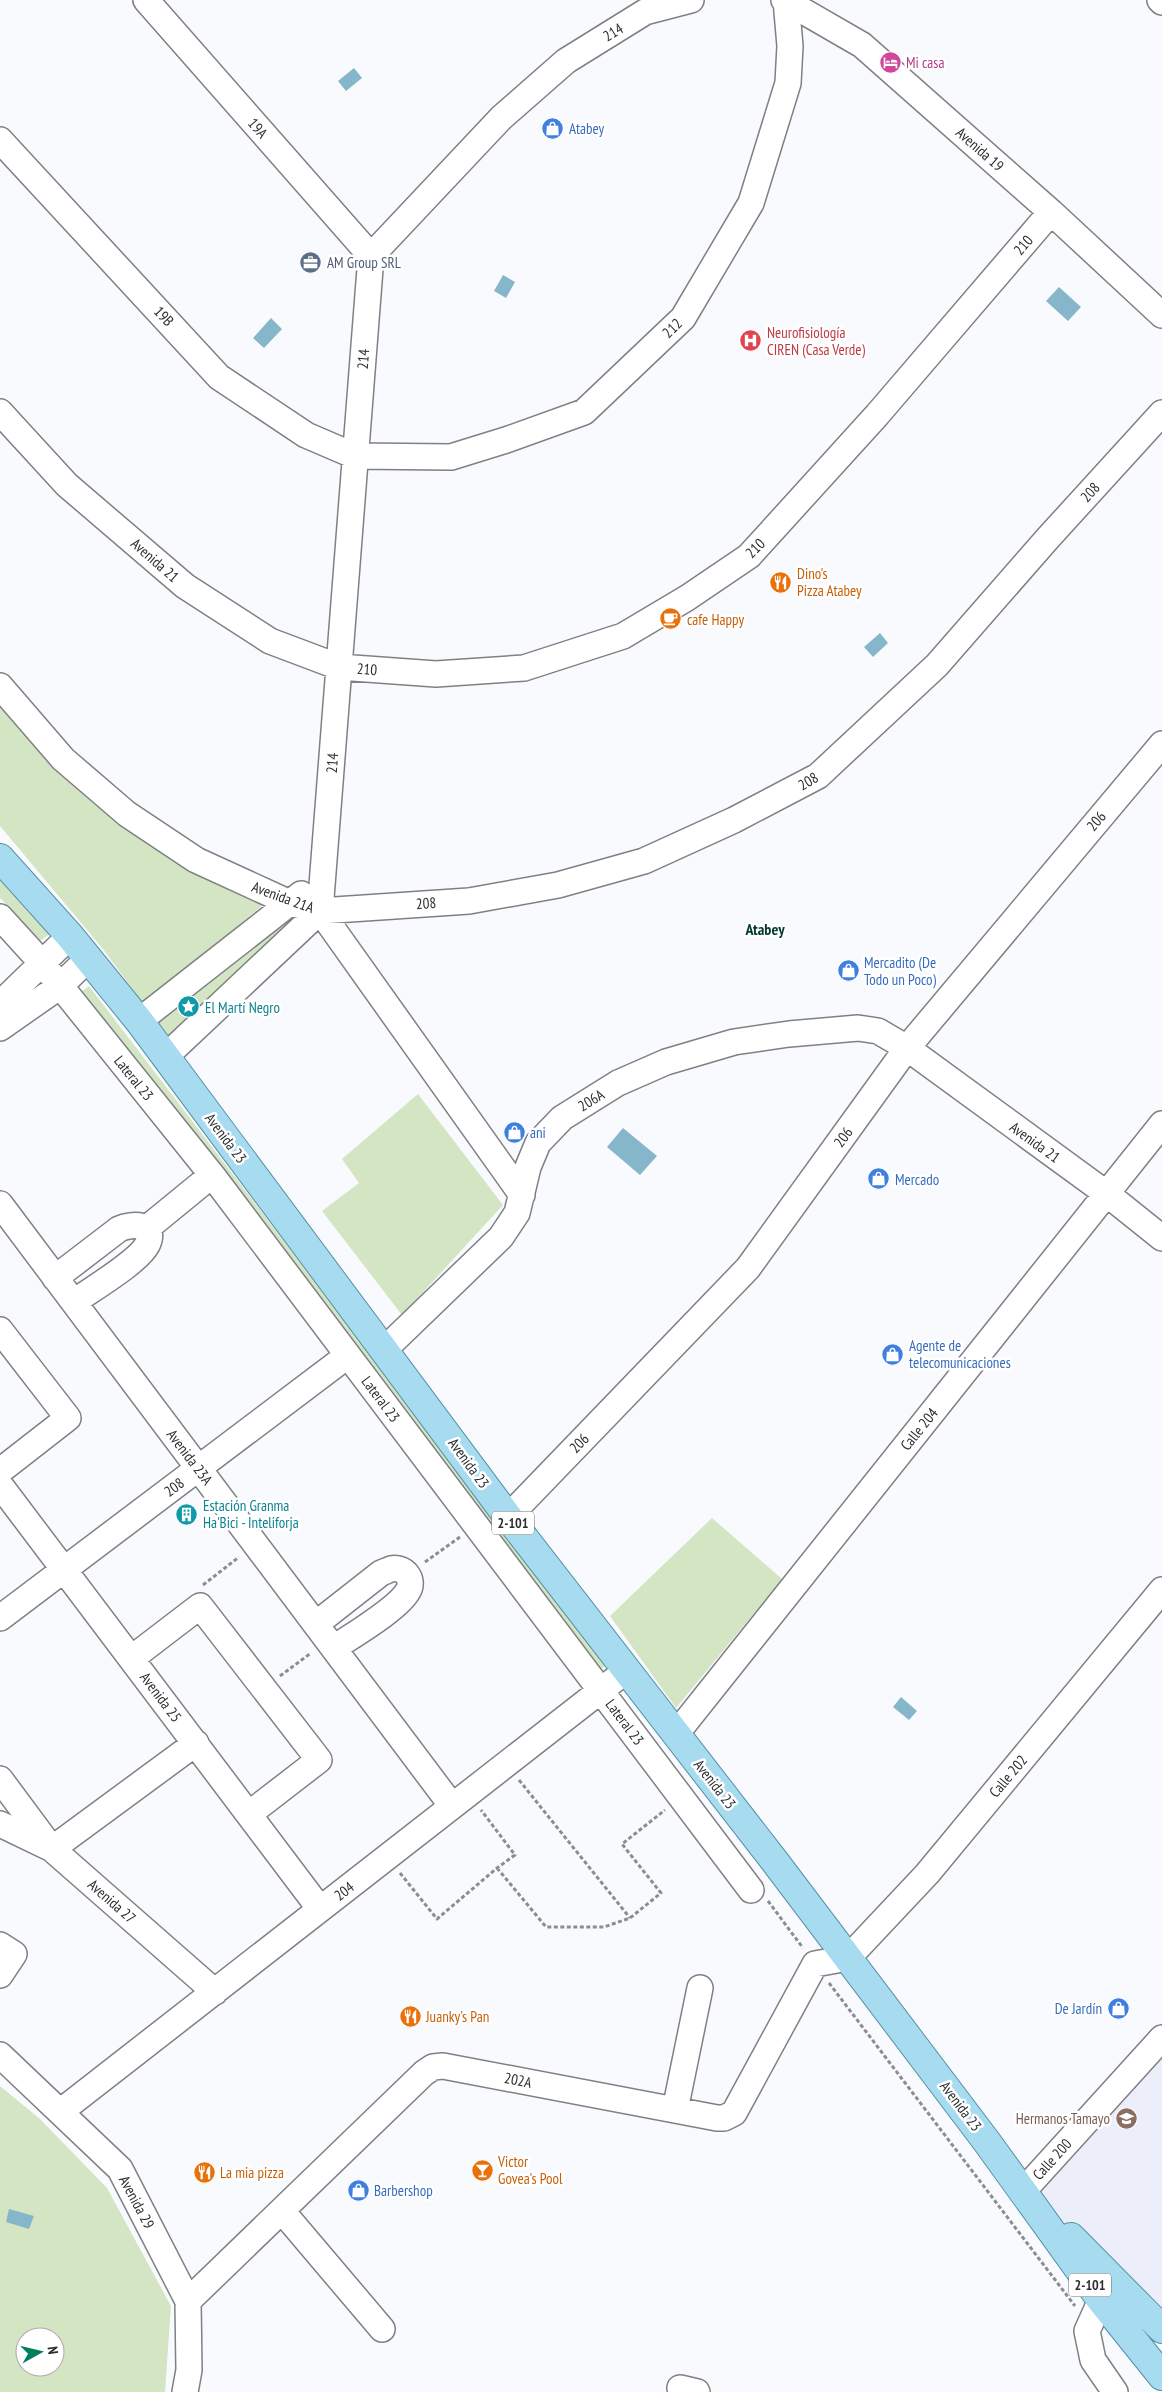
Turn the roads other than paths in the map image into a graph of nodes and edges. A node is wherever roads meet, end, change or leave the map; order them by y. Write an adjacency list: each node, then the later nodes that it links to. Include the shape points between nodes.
1 (146, 0): 6 (street, 19A)
2 (691, 0): 6 (street, 214, via 645,12 566,62 501,118)
3 (785, 0): 5 (street, Avenida 19, via 862,45); 10 (street, 212, via 790,46 788,83 751,203 683,318 584,412 452,457)
4 (0, 140): 10 (street, 19B, via 219,377 306,435)
5 (1051, 212): 7 (street, Avenida 19); 11 (street, 210, via 878,416 749,556 688,598 623,636 524,668 436,674)
6 (371, 256): 10 (street, 214)
7 (1162, 315)
8 (0, 412): 11 (street, Avenida 21, via 67,486 184,586 270,641)
9 (1162, 413): 17 (street, 208, via 937,665 818,776 734,820 644,861 558,885 469,900)
10 (355, 456): 11 (street, 214)
11 (339, 667): 15 (street, 214)
12 (0, 686): 16 (street, Avenida 21A, via 63,759 127,814 196,860)
13 (1162, 744): 26 (street, 206)
14 (0, 858): 19 (main road, Avenida 23 / 2-101)
15 (323, 877): 16 (street); 17 (street, 214)
16 (290, 903): 17 (street, Avenida 21A); 24 (street)
17 (320, 911): 27 (street); 31 (street, Avenida 21A)
18 (0, 917): 21 (street, Lateral 23)
19 (70, 936): 20 (main road, Avenida 23 / 2-101); 21 (street)
20 (88, 959): 22 (street); 24 (main road, Avenida 23 / 2-101)
21 (42, 963): 22 (street, Lateral 23); 23 (street)
22 (60, 986): 25 (street); 29 (street, Lateral 23)
23 (0, 1004)
24 (139, 1021): 27 (main road, Avenida 23 / 2-101)
25 (0, 1028)
26 (907, 1048): 30 (street, Avenida 21); 31 (street, 206A, via 878,1031 858,1028 734,1042 666,1062 618,1083 562,1118 538,1143); 43 (street, 206, via 748,1268)
27 (165, 1057): 38 (main road, Avenida 23 / 2-101)
28 (1162, 1124): 30 (street, Calle 204)
29 (212, 1175): 33 (street); 39 (street, Lateral 23)
30 (1107, 1194): 34 (street, Avenida 21); 51 (street, Calle 204)
31 (522, 1195): 38 (street, 206A, via 517,1213 501,1237)
32 (0, 1204): 35 (street, Avenida 23A)
33 (146, 1229): 35 (street, via 139,1224 119,1229); 36 (street, via 148,1244 138,1256)
34 (1162, 1238)
35 (55, 1278): 36 (street, Avenida 23A)
36 (74, 1302): 40 (street, Avenida 23A)
37 (0, 1330): 41 (street, via 68,1418)
38 (385, 1349): 43 (main road, Avenida 23 / 2-101)
39 (348, 1356): 40 (street, 208); 50 (street, Lateral 23)
40 (198, 1468): 44 (street, 208); 47 (street, Avenida 23A)
41 (0, 1471)
42 (0, 1485): 44 (street, Avenida 25)
43 (508, 1517): 49 (main road, Avenida 23 / 2-101)
44 (64, 1570): 46 (street, 208); 48 (street, Avenida 25)
45 (1162, 1590): 61 (street, Calle 202, via 926,1874)
46 (0, 1618)
47 (326, 1638): 47 (street, via 400,1602 410,1589 408,1574 401,1569 380,1573); 54 (street, Avenida 23A)
48 (132, 1658): 52 (street, Avenida 25); 55 (street, via 200,1606 319,1760)
49 (627, 1670): 50 (street, 204); 51 (main road, Avenida 23 / 2-101)
50 (601, 1691): 54 (street, 204); 58 (street, Lateral 23)
51 (676, 1734): 61 (main road, Avenida 23 / 2-101)
52 (196, 1743): 55 (street, Avenida 25); 57 (street)
53 (0, 1779): 57 (street)
54 (460, 1800): 59 (street, 204)
55 (249, 1814): 59 (street, Avenida 25)
56 (0, 1824): 57 (street, Avenida 27)
57 (52, 1849): 64 (street, Avenida 27)
58 (751, 1890)
59 (320, 1909): 64 (street, 204)
60 (0, 1945): 62 (street, via 14,1954)
61 (848, 1958): 67 (street, 202A, via 815,1964 734,2113 717,2118); 69 (main road, Avenida 23 / 2-101)
62 (0, 1975)
63 (700, 1988): 67 (street)
64 (215, 1992): 68 (street, 204)
65 (1162, 2038): 69 (street, Calle 200)
66 (0, 2055): 68 (street, Avenida 29)
67 (675, 2110): 70 (street, 202A, via 443,2066 433,2067)
68 (60, 2112): 72 (street, Avenida 29, via 120,2169)
69 (1024, 2190): 71 (main road, Avenida 23 / 2-101); 73 (main road, Avenida 23 / 2-101)
70 (282, 2211): 72 (street, 202A); 74 (street)
71 (1100, 2300): 75 (main road, Avenida 23 / 2-101); 77 (street, via 1087,2332 1093,2360)
72 (188, 2301): 76 (street, Avenida 29, via 189,2370)
73 (1162, 2329)
74 (382, 2330)
75 (1162, 2376)
76 (185, 2392)
77 (1115, 2392)

